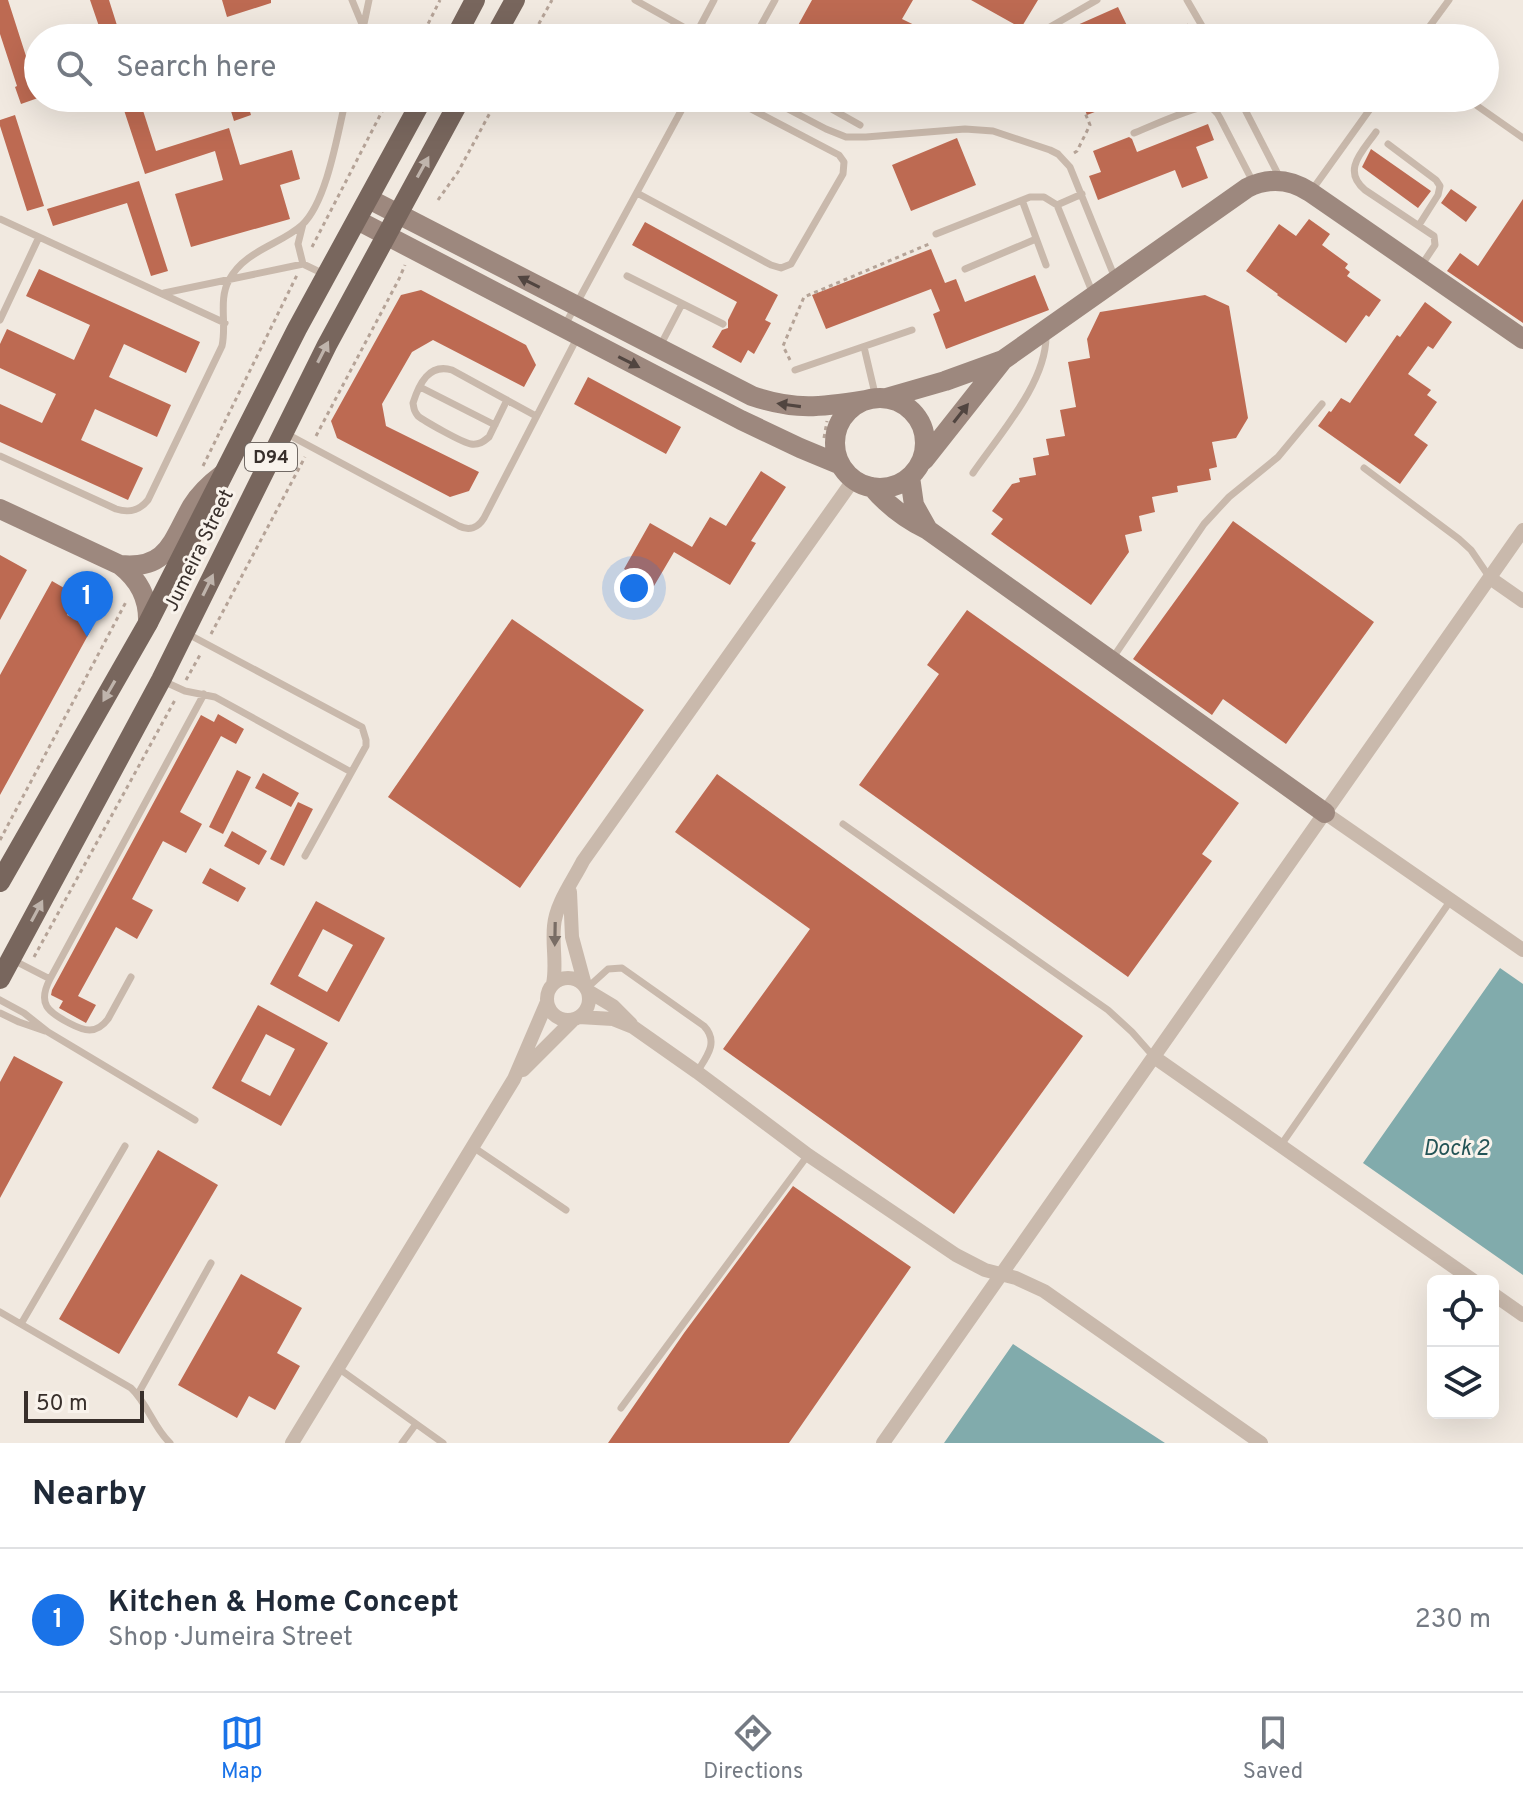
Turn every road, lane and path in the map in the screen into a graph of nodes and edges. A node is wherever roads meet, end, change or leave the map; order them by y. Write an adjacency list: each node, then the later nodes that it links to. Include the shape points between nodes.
1 (352, 0): 14 (lane)
2 (369, 0): 15 (lane)
3 (440, 0): 16 (path)
4 (475, 0): 17 (main road)
5 (515, 0): 18 (main road)
6 (552, 0): 19 (path)
7 (635, 0): 20 (lane)
8 (714, 0): 21 (lane)
9 (775, 0): 22 (lane)
10 (1097, 0): 23 (lane)
11 (1187, 0): 13 (lane)
12 (1449, 0): 26 (lane)
13 (1200, 20): 24 (path); 25 (lane)
14 (360, 24)
15 (365, 24)
16 (428, 24)
17 (462, 24)
18 (502, 24)
19 (539, 24)
20 (678, 24)
21 (705, 24)
22 (762, 24)
23 (1055, 24)
24 (1191, 24)
25 (1202, 24)
26 (1431, 24)
27 (342, 112): 61 (lane, via 323,189)
28 (382, 112): 68 (path)
29 (416, 112): 54 (main road, Jumeira Street / D94)
30 (453, 112): 58 (main road, Jumeira Street / D94, one-way to 30)
31 (490, 112): 55 (path)
32 (680, 112): 52 (lane)
33 (757, 112): 52 (lane, via 844,162 843,174 791,264 771,265)
34 (794, 112): 48 (lane, via 846,137 979,129 1006,134)
35 (837, 112): 42 (lane)
36 (1085, 112): 48 (path, via 1090,125 1077,151)
37 (1187, 112): 45 (lane)
38 (1215, 112): 50 (lane)
39 (1246, 112): 49 (lane)
40 (1368, 112): 51 (lane)
41 (1486, 112): 46 (lane)
42 (860, 125)
43 (1523, 125): 46 (lane)
44 (1376, 132): 62 (lane, via 1354,165 1357,182)
45 (1134, 133)
46 (1520, 136)
47 (1388, 144): 62 (lane, via 1440,186)
48 (1065, 160): 53 (lane)
49 (1281, 180): 50 (street); 51 (street)
50 (1254, 184): 75 (street)
51 (1310, 192): 70 (street)
52 (637, 193): 79 (lane)
53 (1082, 194): 57 (lane); 75 (lane)
54 (369, 199): 58 (street); 60 (main road, Jumeira Street / D94)
55 (438, 200)
56 (1022, 200): 57 (lane, via 1037,196); 63 (lane); 66 (lane)
57 (1057, 205): 77 (lane)
58 (398, 214): 64 (main road, Jumeira Street / D94); 79 (street, one-way to 58)
59 (0, 219): 65 (lane)
60 (357, 220): 64 (street); 72 (main road, Jumeira Street / D94)
61 (303, 223): 68 (lane, via 298,244); 74 (lane, via 245,261)
62 (1419, 225): 70 (lane, via 1436,240)
63 (936, 234): 90 (path, via 937,241 804,297 783,346)
64 (386, 235): 67 (street); 98 (main road, Jumeira Street / D94, one-way to 64)
65 (39, 237): 76 (lane); 80 (lane)
66 (1036, 239): 69 (lane); 71 (lane)
67 (410, 248): 85 (street); 99 (path)
68 (303, 264): 72 (lane); 74 (lane); 102 (path)
69 (1046, 265)
70 (1420, 268): 86 (street)
71 (965, 269)
72 (327, 275): 105 (main road, Jumeira Street / D94)
73 (627, 276): 78 (lane)
74 (229, 280): 76 (lane); 81 (lane, via 223,301)
75 (1116, 280): 77 (street)
76 (162, 294): 81 (lane)
77 (1094, 296): 83 (street)
78 (682, 304): 82 (lane); 88 (lane)
79 (575, 306): 85 (lane); 88 (street)
80 (0, 320)
81 (225, 323): 100 (lane, via 222,346 148,500 137,510 116,509)
82 (723, 324)
83 (1046, 329): 89 (street); 106 (lane, via 1045,355 1036,380)
84 (912, 330): 87 (lane)
85 (571, 332): 96 (lane); 101 (street, one-way to 101)
86 (1523, 339)
87 (864, 347): 90 (lane); 92 (lane)
88 (659, 348): 95 (street, one-way to 88, via 772,403)
89 (1003, 360): 92 (street); 104 (street, one-way to 89)
90 (795, 370)
91 (420, 387): 93 (lane, via 431,371 442,367); 97 (lane); 97 (lane, via 413,403 416,413 464,441 485,441)
92 (876, 398): 95 (street); 104 (street, via 901,402 921,423 925,452); 107 (street, via 854,406 838,426 836,452)
93 (507, 400): 96 (lane); 97 (lane)
94 (1322, 404): 118 (lane, via 1278,457 1204,524)
95 (828, 406): 101 (path)
96 (536, 416): 99 (lane, via 484,518 470,529)
97 (495, 425)
98 (283, 432): 99 (lane); 116 (main road, Jumeira Street / D94, one-way to 98)
99 (311, 447): 117 (path)
100 (0, 456)
101 (820, 457): 107 (street)
102 (204, 464)
103 (1364, 468): 112 (lane, via 1452,533)
104 (914, 472): 107 (street, via 885,488); 109 (street, via 914,505)
105 (225, 473): 111 (street, via 199,496 164,554 142,565); 115 (main road, Jumeira Street / D94)
106 (973, 473)
107 (855, 477): 109 (street); 128 (street, via 590,849)
108 (0, 509): 111 (street)
109 (928, 530): 118 (street)
110 (1523, 530): 112 (street)
111 (120, 565): 113 (street)
112 (1490, 578): 114 (street); 123 (street)
113 (138, 584): 115 (street); 125 (path)
114 (1523, 601)
115 (148, 623): 127 (main road, Jumeira Street / D94, one-way to 127)
116 (184, 632): 117 (lane); 119 (main road, Jumeira Street / D94)
117 (206, 643): 120 (path); 122 (lane, via 362,727 366,746)
118 (1111, 661): 123 (street)
119 (161, 680): 120 (lane); 131 (main road, Jumeira Street / D94, one-way to 119)
120 (180, 689): 121 (lane); 131 (path)
121 (204, 694): 122 (lane); 134 (lane)
122 (351, 772): 126 (lane)
123 (1325, 813): 129 (street); 143 (street)
124 (843, 824): 143 (lane, via 1108,1010)
125 (0, 840)
126 (305, 856)
127 (0, 882)
128 (570, 887): 135 (street, one-way to 135, via 554,925); 136 (street, via 572,937)
129 (1451, 900): 130 (street); 148 (lane)
130 (1523, 950)
131 (20, 963): 133 (main road, Jumeira Street / D94); 134 (lane)
132 (131, 977): 134 (lane, via 104,1024 87,1031 50,1012 44,997)
133 (0, 979)
134 (50, 979)
135 (553, 984): 136 (street, via 572,978); 138 (street)
136 (587, 988): 140 (street, via 589,1006); 141 (street); 144 (lane, via 608,969 622,968 704,1026 712,1045)
137 (0, 1000): 142 (lane)
138 (547, 1002): 140 (street, via 554,1014); 145 (street)
139 (0, 1013): 142 (lane)
140 (577, 1018): 141 (street, via 613,1019); 145 (street)
141 (633, 1027): 144 (street)
142 (48, 1032): 146 (lane)
143 (1154, 1057): 148 (street); 153 (street)
144 (697, 1072): 150 (street)
145 (514, 1079): 149 (street)
146 (195, 1120)
147 (125, 1146): 158 (lane)
148 (1281, 1146): 154 (street)
149 (473, 1147): 151 (lane); 159 (street)
150 (808, 1155): 153 (street, via 956,1255); 161 (lane)
151 (566, 1210)
152 (211, 1263): 160 (lane)
153 (1001, 1274): 167 (street); 168 (street, via 1044,1291)
154 (1465, 1275)
155 (1499, 1298): 157 (street)
156 (0, 1312): 158 (lane)
157 (1523, 1315)
158 (21, 1324): 160 (lane)
159 (338, 1368): 162 (lane); 164 (street)
160 (138, 1394): 163 (lane)
161 (621, 1408)
162 (416, 1424): 165 (lane); 166 (lane)
163 (170, 1443)
164 (292, 1443)
165 (402, 1443)
166 (443, 1443)
167 (883, 1443)
168 (1261, 1443)

